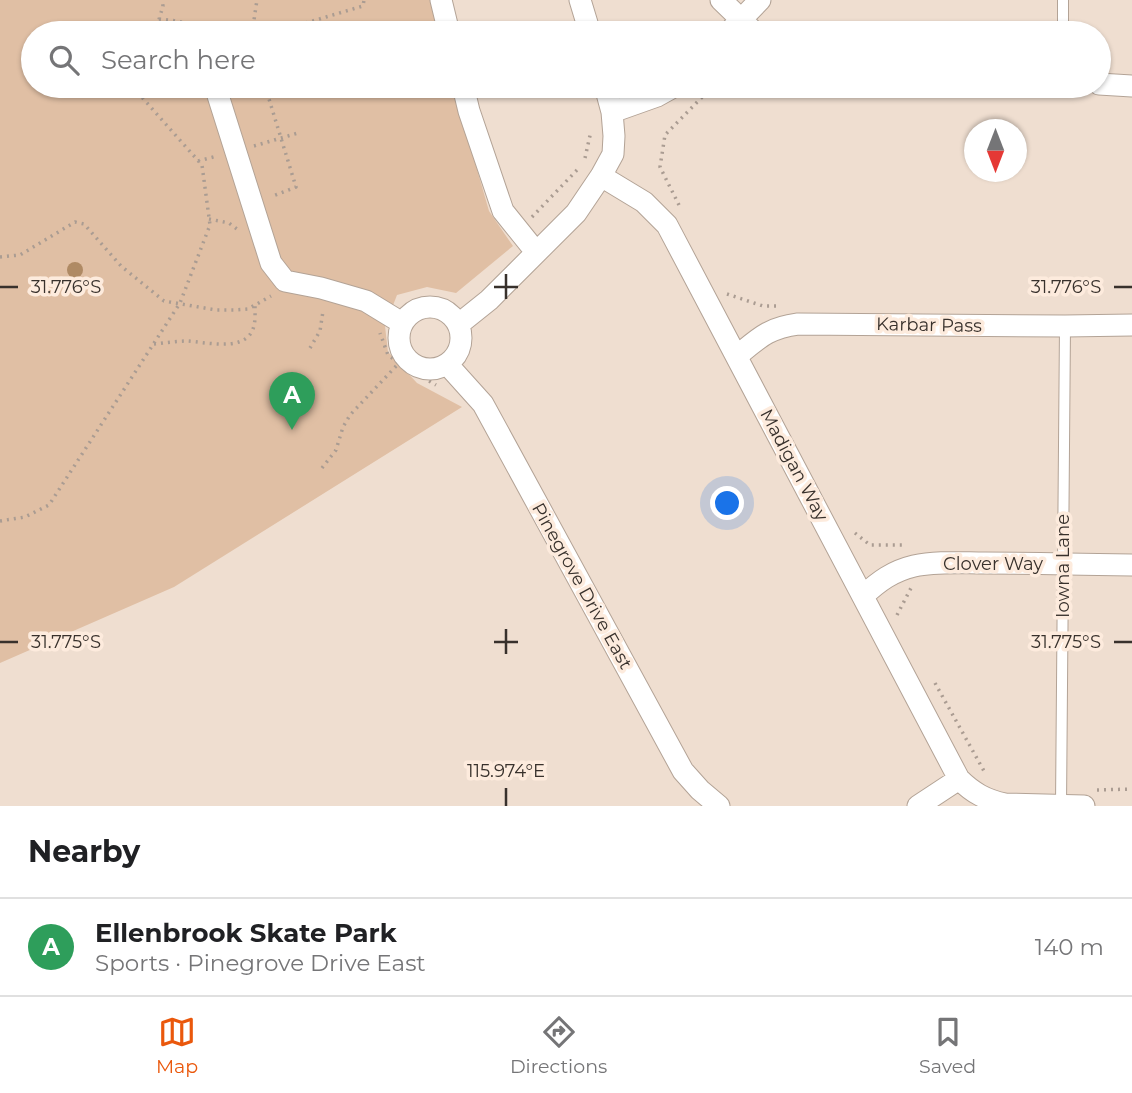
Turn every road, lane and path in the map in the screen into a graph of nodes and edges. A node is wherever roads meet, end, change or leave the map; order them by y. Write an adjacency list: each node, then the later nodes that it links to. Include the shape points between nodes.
1 (162, 0): 9 (path)
2 (257, 0): 11 (path)
3 (364, 0): 12 (path, via 363,6)
4 (441, 0): 13 (street)
5 (580, 0): 14 (street)
6 (721, 0): 15 (street)
7 (760, 0): 16 (street)
8 (1063, 0): 17 (lane)
9 (159, 19): 10 (path)
10 (175, 21)
11 (254, 21)
12 (312, 21)
13 (446, 21)
14 (586, 21)
15 (735, 21)
16 (746, 21)
17 (1063, 21)
18 (1111, 85): 19 (street)
19 (1132, 86)
20 (143, 98): 36 (path, via 202,165 210,225)
21 (219, 98): 33 (street, via 271,263)
22 (466, 98): 30 (street, via 503,211)
23 (608, 98): 26 (street)
24 (651, 98): 26 (street)
25 (701, 98): 29 (path, via 665,135 660,167)
26 (612, 112): 28 (street, via 613,154)
27 (592, 123): 30 (path, via 584,163)
28 (601, 176): 31 (street, via 576,213); 46 (street, Madigan Way, via 643,202 667,225)
29 (678, 204)
30 (519, 231): 31 (street)
31 (536, 252): 40 (street)
32 (0, 257): 36 (path, via 20,255 75,222 84,224 121,267 164,301)
33 (285, 281): 37 (path); 39 (street, via 366,300)
34 (721, 292): 38 (path)
35 (322, 302): 45 (path, via 320,331)
36 (180, 303): 37 (path, via 216,310); 44 (path)
37 (255, 306): 44 (path, via 255,325 239,343)
38 (777, 306)
39 (402, 323): 40 (street, via 416,309 436,307); 47 (street, via 399,343 409,361 427,369)
40 (459, 324): 47 (street, via 460,351)
41 (1132, 325): 42 (street, Karbar Pass)
42 (1065, 326): 46 (street, Karbar Pass, via 798,324 762,335); 50 (lane, Iowna Lane)
43 (379, 328): 48 (path, via 388,355 400,363 350,415 336,450)
44 (154, 344): 49 (path, via 49,505 25,517)
45 (310, 348)
46 (737, 356): 52 (street, Madigan Way)
47 (447, 364): 54 (street, Pinegrove Drive East, via 482,404 683,771)
48 (322, 468)
49 (0, 521)
50 (1064, 563): 51 (street, Clover Way); 52 (street, Clover Way, via 916,565 881,579); 56 (lane, Iowna Lane)
51 (1132, 565)
52 (863, 596): 53 (street, Madigan Way)
53 (959, 779): 55 (street); 56 (street, via 980,797 994,802)
54 (719, 806)
55 (918, 806)
56 (1061, 806): 57 (street)
57 (1084, 806)

